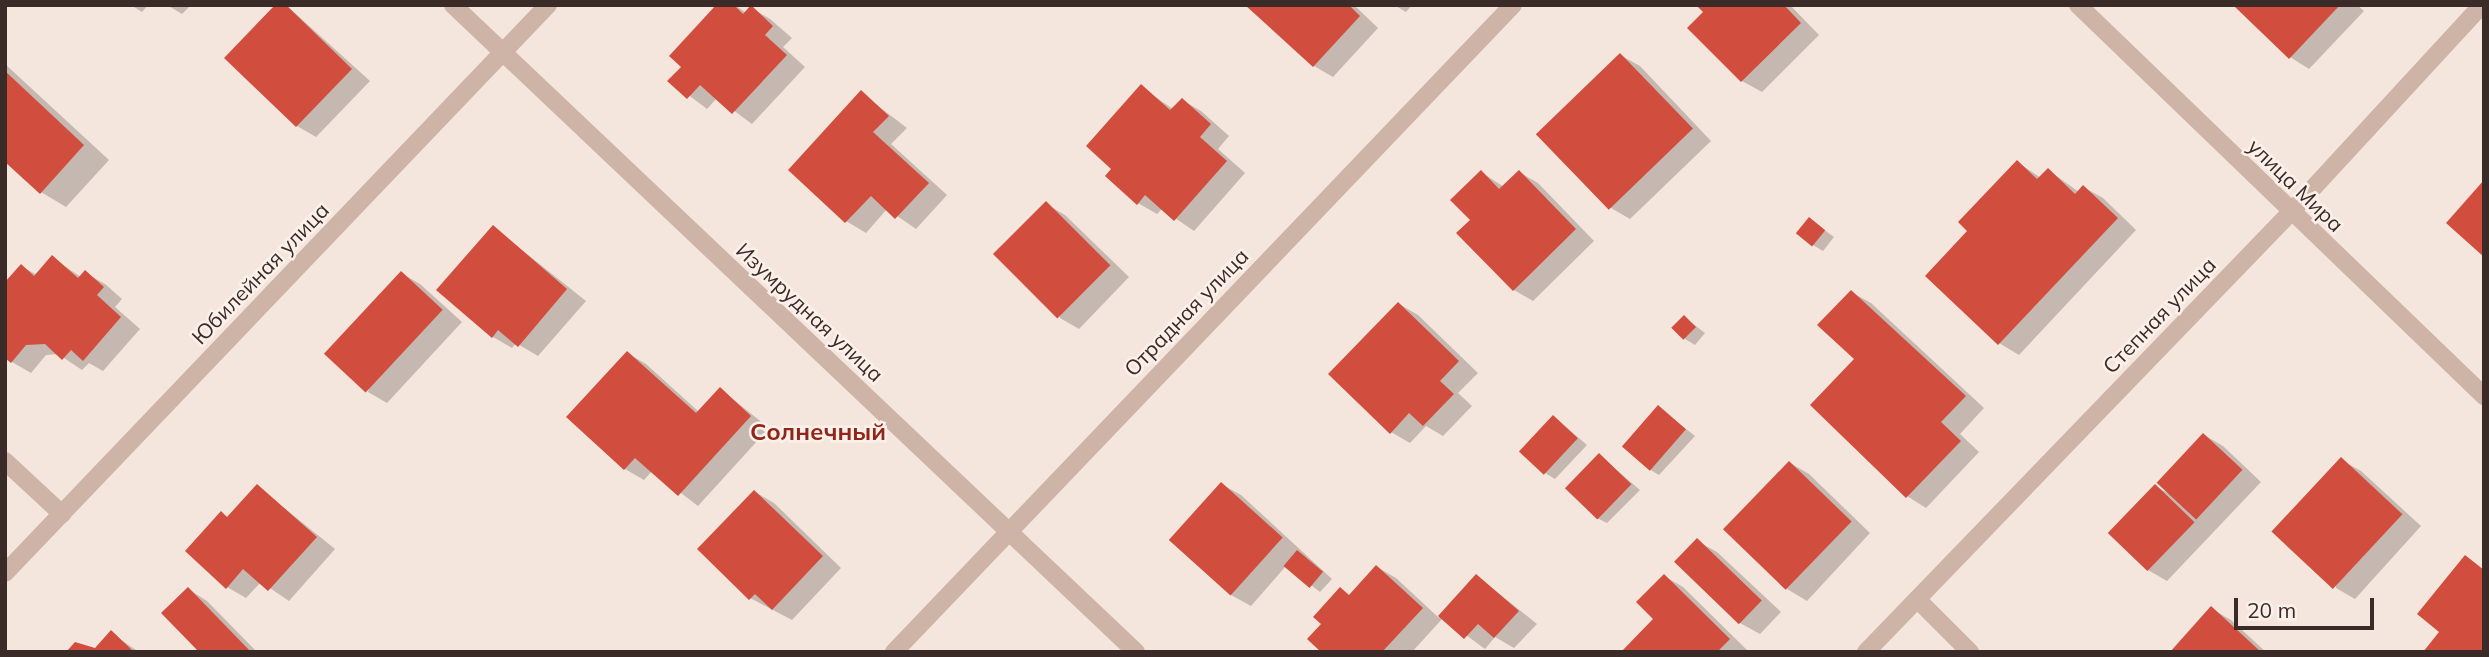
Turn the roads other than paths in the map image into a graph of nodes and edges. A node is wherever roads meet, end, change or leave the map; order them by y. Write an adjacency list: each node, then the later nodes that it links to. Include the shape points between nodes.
1 (453, 5): 6 (street, Изумрудная улица)
2 (548, 5): 6 (street, Юбилейная улица)
3 (1513, 5): 11 (street, Отрадная улица)
4 (2078, 5): 7 (street, улица Мира)
5 (2482, 5): 7 (street, Степная улица)
6 (503, 53): 10 (street, Юбилейная улица); 11 (street, Изумрудная улица)
7 (2291, 212): 8 (street, улица Мира); 13 (street, Степная улица)
8 (2484, 396)
9 (5, 461): 10 (street)
10 (62, 514): 12 (street, Юбилейная улица)
11 (1008, 530): 14 (street, Отрадная улица); 15 (street, Изумрудная улица)
12 (5, 573)
13 (1917, 599): 16 (street, Степная улица); 17 (street)
14 (894, 652)
15 (1136, 652)
16 (1866, 652)
17 (1970, 652)

